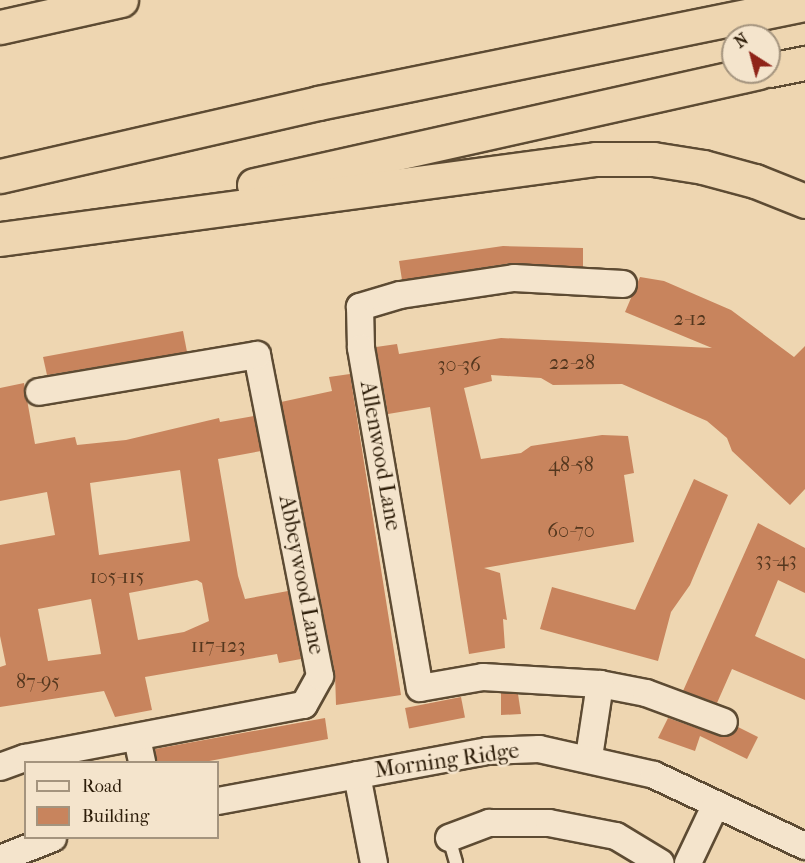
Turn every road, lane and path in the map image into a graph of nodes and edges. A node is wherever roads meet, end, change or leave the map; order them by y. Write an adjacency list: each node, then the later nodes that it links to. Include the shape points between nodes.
1 (27, 0): 4 (highway)
2 (121, 0): 5 (highway)
3 (805, 4): 9 (highway, via 318,103)
4 (0, 8)
5 (0, 27)
6 (805, 63): 7 (highway)
7 (781, 68)
8 (721, 81): 11 (highway)
9 (0, 176)
10 (805, 201): 11 (highway, via 755,181 703,167 653,159 596,159)
11 (44, 233): 12 (highway)
12 (0, 239)
13 (623, 284): 15 (street, Allenwood Lane, via 514,278 400,295 360,307 362,348 420,688 483,677)
14 (39, 392): 17 (street, Abbeywood Lane, via 257,355 320,676 304,705)
15 (600, 684): 16 (street, Allenwood Lane, via 646,693); 18 (street)
16 (724, 722)
17 (140, 750): 19 (street, Abbeywood Lane, via 26,758)
18 (589, 757): 20 (street, Morning Ridge, via 539,749 487,751); 22 (street, Morning Ridge, via 654,775)
19 (0, 767)
20 (357, 775): 21 (street, Morning Ridge); 27 (street)
21 (219, 801)
22 (716, 804): 25 (street, Morning Ridge); 30 (street)
23 (449, 838): 28 (lane); 29 (street, via 489,824 549,823 616,836)
24 (48, 839): 26 (street)
25 (805, 846)
26 (0, 859)
27 (374, 863)
28 (456, 863)
29 (661, 863)
30 (688, 863)

